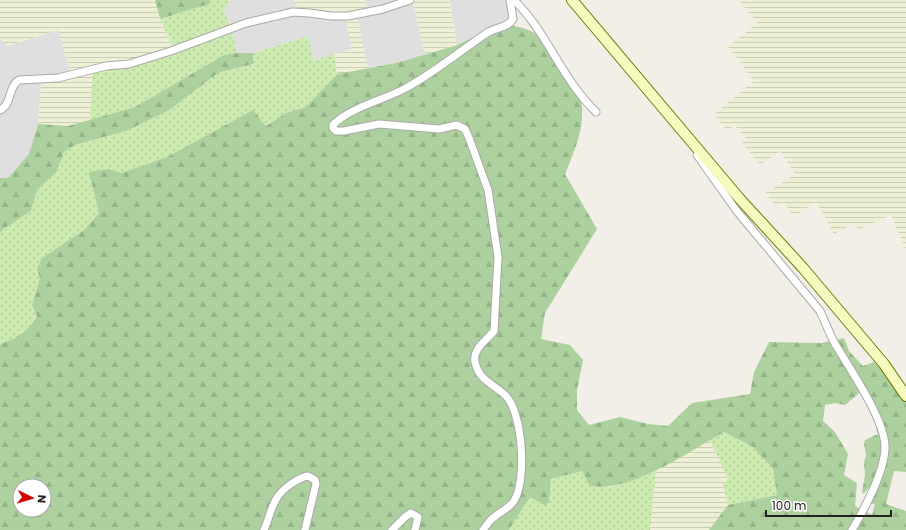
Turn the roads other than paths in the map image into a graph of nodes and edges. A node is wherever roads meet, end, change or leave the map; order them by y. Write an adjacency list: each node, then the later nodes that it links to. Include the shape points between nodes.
1 (410, 0): 5 (street, via 384,9 348,16 293,12 246,23 129,64 106,66 58,78 19,80 14,83 6,106)
2 (510, 0): 13 (street, via 513,14 510,24 492,30 405,89 353,112 333,125 333,128 340,131 379,124 438,129 457,125 465,129 470,138 490,200 498,272 494,331 476,349 474,362 486,382 505,395 511,403 522,446 515,500)
3 (514, 0): 6 (street, via 541,34 565,76)
4 (572, 0): 7 (street)
5 (0, 110)
6 (596, 112)
7 (685, 132): 8 (street, via 739,198 804,268 848,324 884,364); 14 (street, via 691,145 736,210 820,311 827,329 878,422 885,446 882,464 868,501)
8 (906, 396)
9 (264, 530): 10 (street, via 279,492 301,477 308,476 312,477 316,484)
10 (305, 530)
11 (392, 530): 12 (street, via 411,513 418,517)
12 (415, 530)
13 (483, 530)
14 (852, 530)

